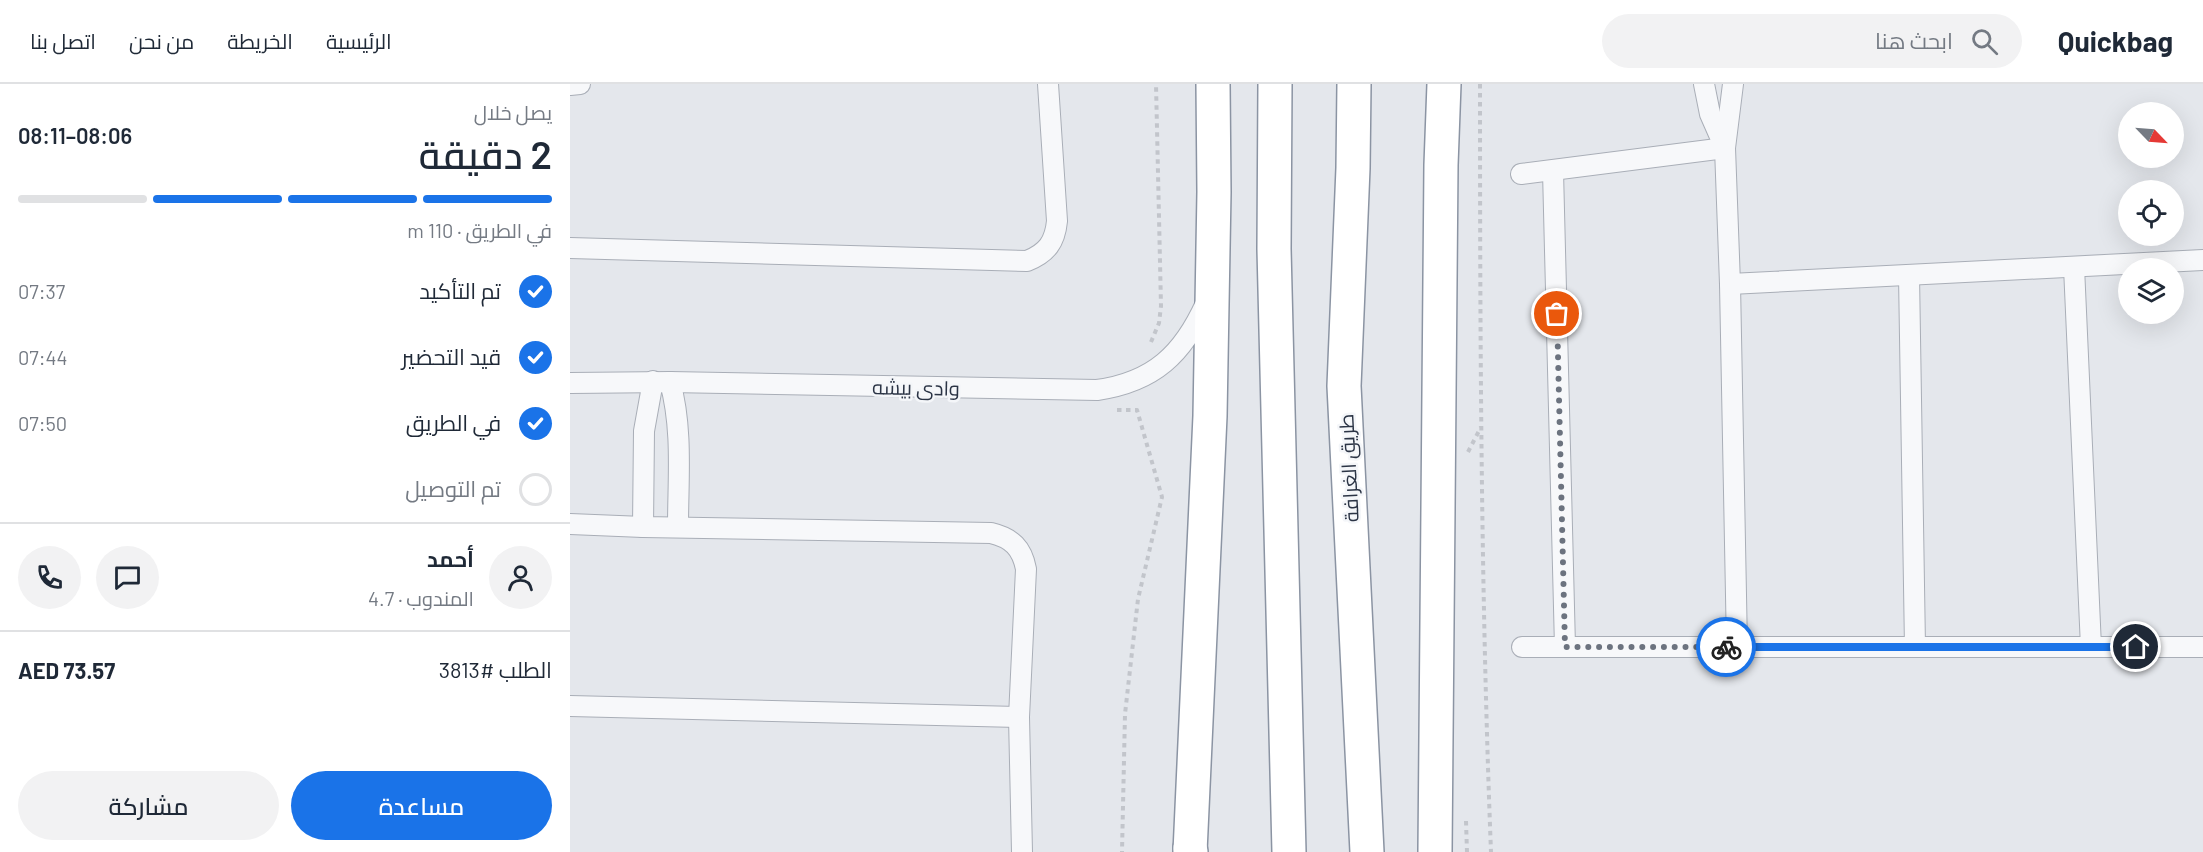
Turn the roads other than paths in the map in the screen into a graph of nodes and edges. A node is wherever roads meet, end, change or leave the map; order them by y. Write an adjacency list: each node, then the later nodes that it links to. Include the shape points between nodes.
1 (580, 84): 9 (street)
2 (1048, 84): 13 (street, via 1056,235 1050,247 1028,261)
3 (1213, 84): 18 (highway)
4 (1275, 84): 34 (highway, via 1274,249)
5 (1354, 84): 35 (highway, طريق الغرافة, via 1344,386)
6 (1444, 84): 36 (highway)
7 (1704, 84): 10 (street, via 1710,114)
8 (1733, 84): 10 (street)
9 (570, 85)
10 (1725, 148): 11 (street); 17 (street)
11 (1553, 171): 12 (street); 25 (street)
12 (1521, 174)
13 (570, 248)
14 (2203, 261): 15 (street)
15 (2074, 267): 16 (street); 28 (street)
16 (1909, 275): 17 (street); 27 (street)
17 (1730, 284): 26 (street)
18 (1212, 286): 19 (street, وادى بيشه, via 1188,338 1164,365 1115,388 1082,391); 32 (highway, via 1209,448)
19 (661, 382): 20 (street, وادى بيشه); 22 (street, via 644,430); 23 (street, via 674,398 679,431)
20 (570, 383)
21 (570, 524): 22 (street)
22 (643, 527): 23 (street)
23 (678, 527): 31 (street, via 991,533 1005,537 1016,544 1026,569)
24 (1522, 647): 25 (street)
25 (1565, 647): 26 (street)
26 (1737, 647): 27 (street)
27 (1915, 647): 28 (street)
28 (2091, 647): 29 (street)
29 (2203, 647)
30 (570, 706): 31 (street)
31 (1019, 717): 33 (street)
32 (1191, 851)
33 (1022, 852)
34 (1289, 852)
35 (1367, 852)
36 (1435, 852)

